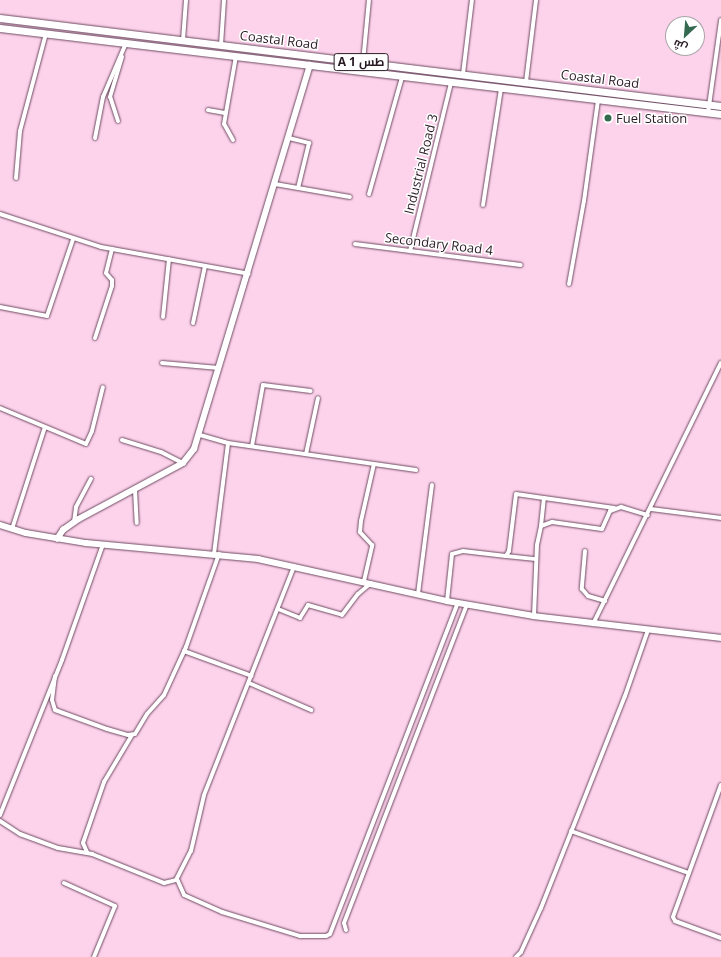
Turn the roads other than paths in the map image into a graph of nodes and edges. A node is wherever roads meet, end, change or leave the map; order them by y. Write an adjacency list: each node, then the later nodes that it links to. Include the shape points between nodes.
1 (186, 0): 10 (street)
2 (224, 0): 12 (street)
3 (369, 0): 15 (street)
4 (472, 0): 17 (street)
5 (536, 0): 19 (street)
6 (0, 18): 10 (highway, Coastal Road / A 1 طس)
7 (721, 20): 23 (street)
8 (0, 28): 9 (highway, Coastal Road / A 1 طس)
9 (46, 33): 11 (highway, Coastal Road / A 1 طس); 33 (street, via 20,131)
10 (183, 40): 12 (highway, Coastal Road / A 1 طس)
11 (126, 43): 13 (street); 14 (highway, Coastal Road / A 1 طس)
12 (221, 45): 15 (highway, Coastal Road / A 1 طس)
13 (122, 54): 29 (street, via 110,97); 30 (street, via 103,97)
14 (236, 56): 16 (highway, Coastal Road / A 1 طس); 27 (street)
15 (363, 62): 17 (highway, Coastal Road / A 1 طس)
16 (310, 65): 18 (highway, Coastal Road / A 1 طس); 31 (street)
17 (463, 74): 19 (highway, Coastal Road / A 1 طس)
18 (402, 77): 20 (highway, Coastal Road / A 1 طس); 36 (street)
19 (526, 82): 23 (highway, Coastal Road / A 1 طس)
20 (451, 83): 21 (highway, Coastal Road / A 1 طس); 43 (street, Industrial Road 3)
21 (501, 89): 22 (highway, Coastal Road / A 1 طس); 38 (street)
22 (598, 100): 26 (highway, Coastal Road / A 1 طس); 48 (street)
23 (709, 105): 24 (highway, Coastal Road / A 1 طس); 26 (street)
24 (721, 106)
25 (208, 110): 27 (street)
26 (708, 113): 28 (highway, Coastal Road / A 1 طس)
27 (226, 114): 32 (street, via 224,124)
28 (721, 114)
29 (118, 121)
30 (95, 138)
31 (289, 138): 34 (street); 35 (street, via 309,143)
32 (233, 140)
33 (16, 178)
34 (276, 184): 35 (street); 47 (street)
35 (298, 188): 37 (street)
36 (369, 194)
37 (350, 197)
38 (483, 205)
39 (0, 214): 40 (street)
40 (73, 239): 42 (street); 49 (street, via 48,316)
41 (355, 244): 43 (street, Secondary Road 4)
42 (112, 249): 44 (street); 52 (street, via 106,273 112,280 112,286)
43 (410, 251): 45 (street, Secondary Road 4)
44 (169, 259): 46 (street); 50 (street)
45 (521, 265)
46 (205, 266): 47 (street); 51 (street)
47 (249, 274): 55 (street)
48 (569, 284)
49 (0, 306)
50 (163, 317)
51 (192, 323)
52 (95, 338)
53 (162, 363): 55 (street)
54 (721, 363): 74 (street)
55 (219, 368): 61 (street)
56 (102, 387): 60 (street, via 88,443 81,443)
57 (311, 391): 64 (street, via 263,385)
58 (318, 398): 65 (street)
59 (0, 408): 60 (street)
60 (44, 427): 81 (street)
61 (200, 435): 63 (street); 66 (street)
62 (122, 440): 66 (street, via 161,452)
63 (228, 443): 64 (street); 85 (street)
64 (252, 446): 65 (street)
65 (306, 454): 67 (street)
66 (183, 463): 71 (street)
67 (374, 464): 68 (street); 89 (street, via 360,532 372,544)
68 (416, 470)
69 (91, 479): 77 (street, via 76,507)
70 (432, 485): 91 (street)
71 (135, 490): 77 (street); 78 (street)
72 (544, 498): 73 (street); 80 (street); 86 (street, via 516,494 509,551)
73 (614, 508): 75 (street, via 631,509); 80 (street, via 602,529 552,522)
74 (651, 510): 75 (street); 76 (street)
75 (648, 515): 93 (street)
76 (721, 518)
77 (74, 522): 82 (street)
78 (137, 522)
79 (0, 525): 81 (street)
80 (541, 526): 87 (street)
81 (12, 529): 82 (street)
82 (57, 538): 83 (street)
83 (103, 544): 85 (street); 102 (street)
84 (585, 551): 93 (street, via 582,589 588,596)
85 (217, 554): 88 (street); 101 (street)
86 (506, 556): 87 (street); 92 (street, via 454,551)
87 (536, 559): 97 (street)
88 (295, 566): 89 (street); 96 (street)
89 (364, 581): 90 (street)
90 (372, 583): 91 (street); 96 (street, via 358,594 342,615 308,605 300,618)
91 (418, 594): 92 (street)
92 (448, 601): 94 (street)
93 (605, 601): 98 (street)
94 (458, 603): 95 (street); 113 (street, via 330,934 300,936 222,912 184,895)
95 (468, 605): 97 (street); 115 (street, via 344,923)
96 (278, 609): 103 (street)
97 (534, 616): 98 (street)
98 (594, 624): 99 (street)
99 (648, 630): 100 (street); 110 (street, via 626,696)
100 (721, 638)
101 (184, 651): 103 (street); 106 (street, via 161,700 150,710 138,731)
102 (55, 676): 106 (street, via 52,700 55,710 107,729); 108 (street)
103 (252, 676): 104 (street)
104 (249, 683): 105 (street); 113 (street, via 204,795 191,850)
105 (311, 710)
106 (132, 735): 111 (street, via 104,782 83,843)
107 (721, 784): 112 (street)
108 (0, 815)
109 (0, 820): 111 (street, via 9,828 32,839 66,851)
110 (571, 831): 112 (street); 118 (street, via 541,908 521,952)
111 (87, 852): 113 (street, via 164,883 172,883)
112 (688, 874): 116 (street, via 673,919)
113 (177, 879)
114 (64, 883): 117 (street, via 115,906)
115 (346, 930)
116 (721, 938)
117 (94, 957)
118 (516, 957)

